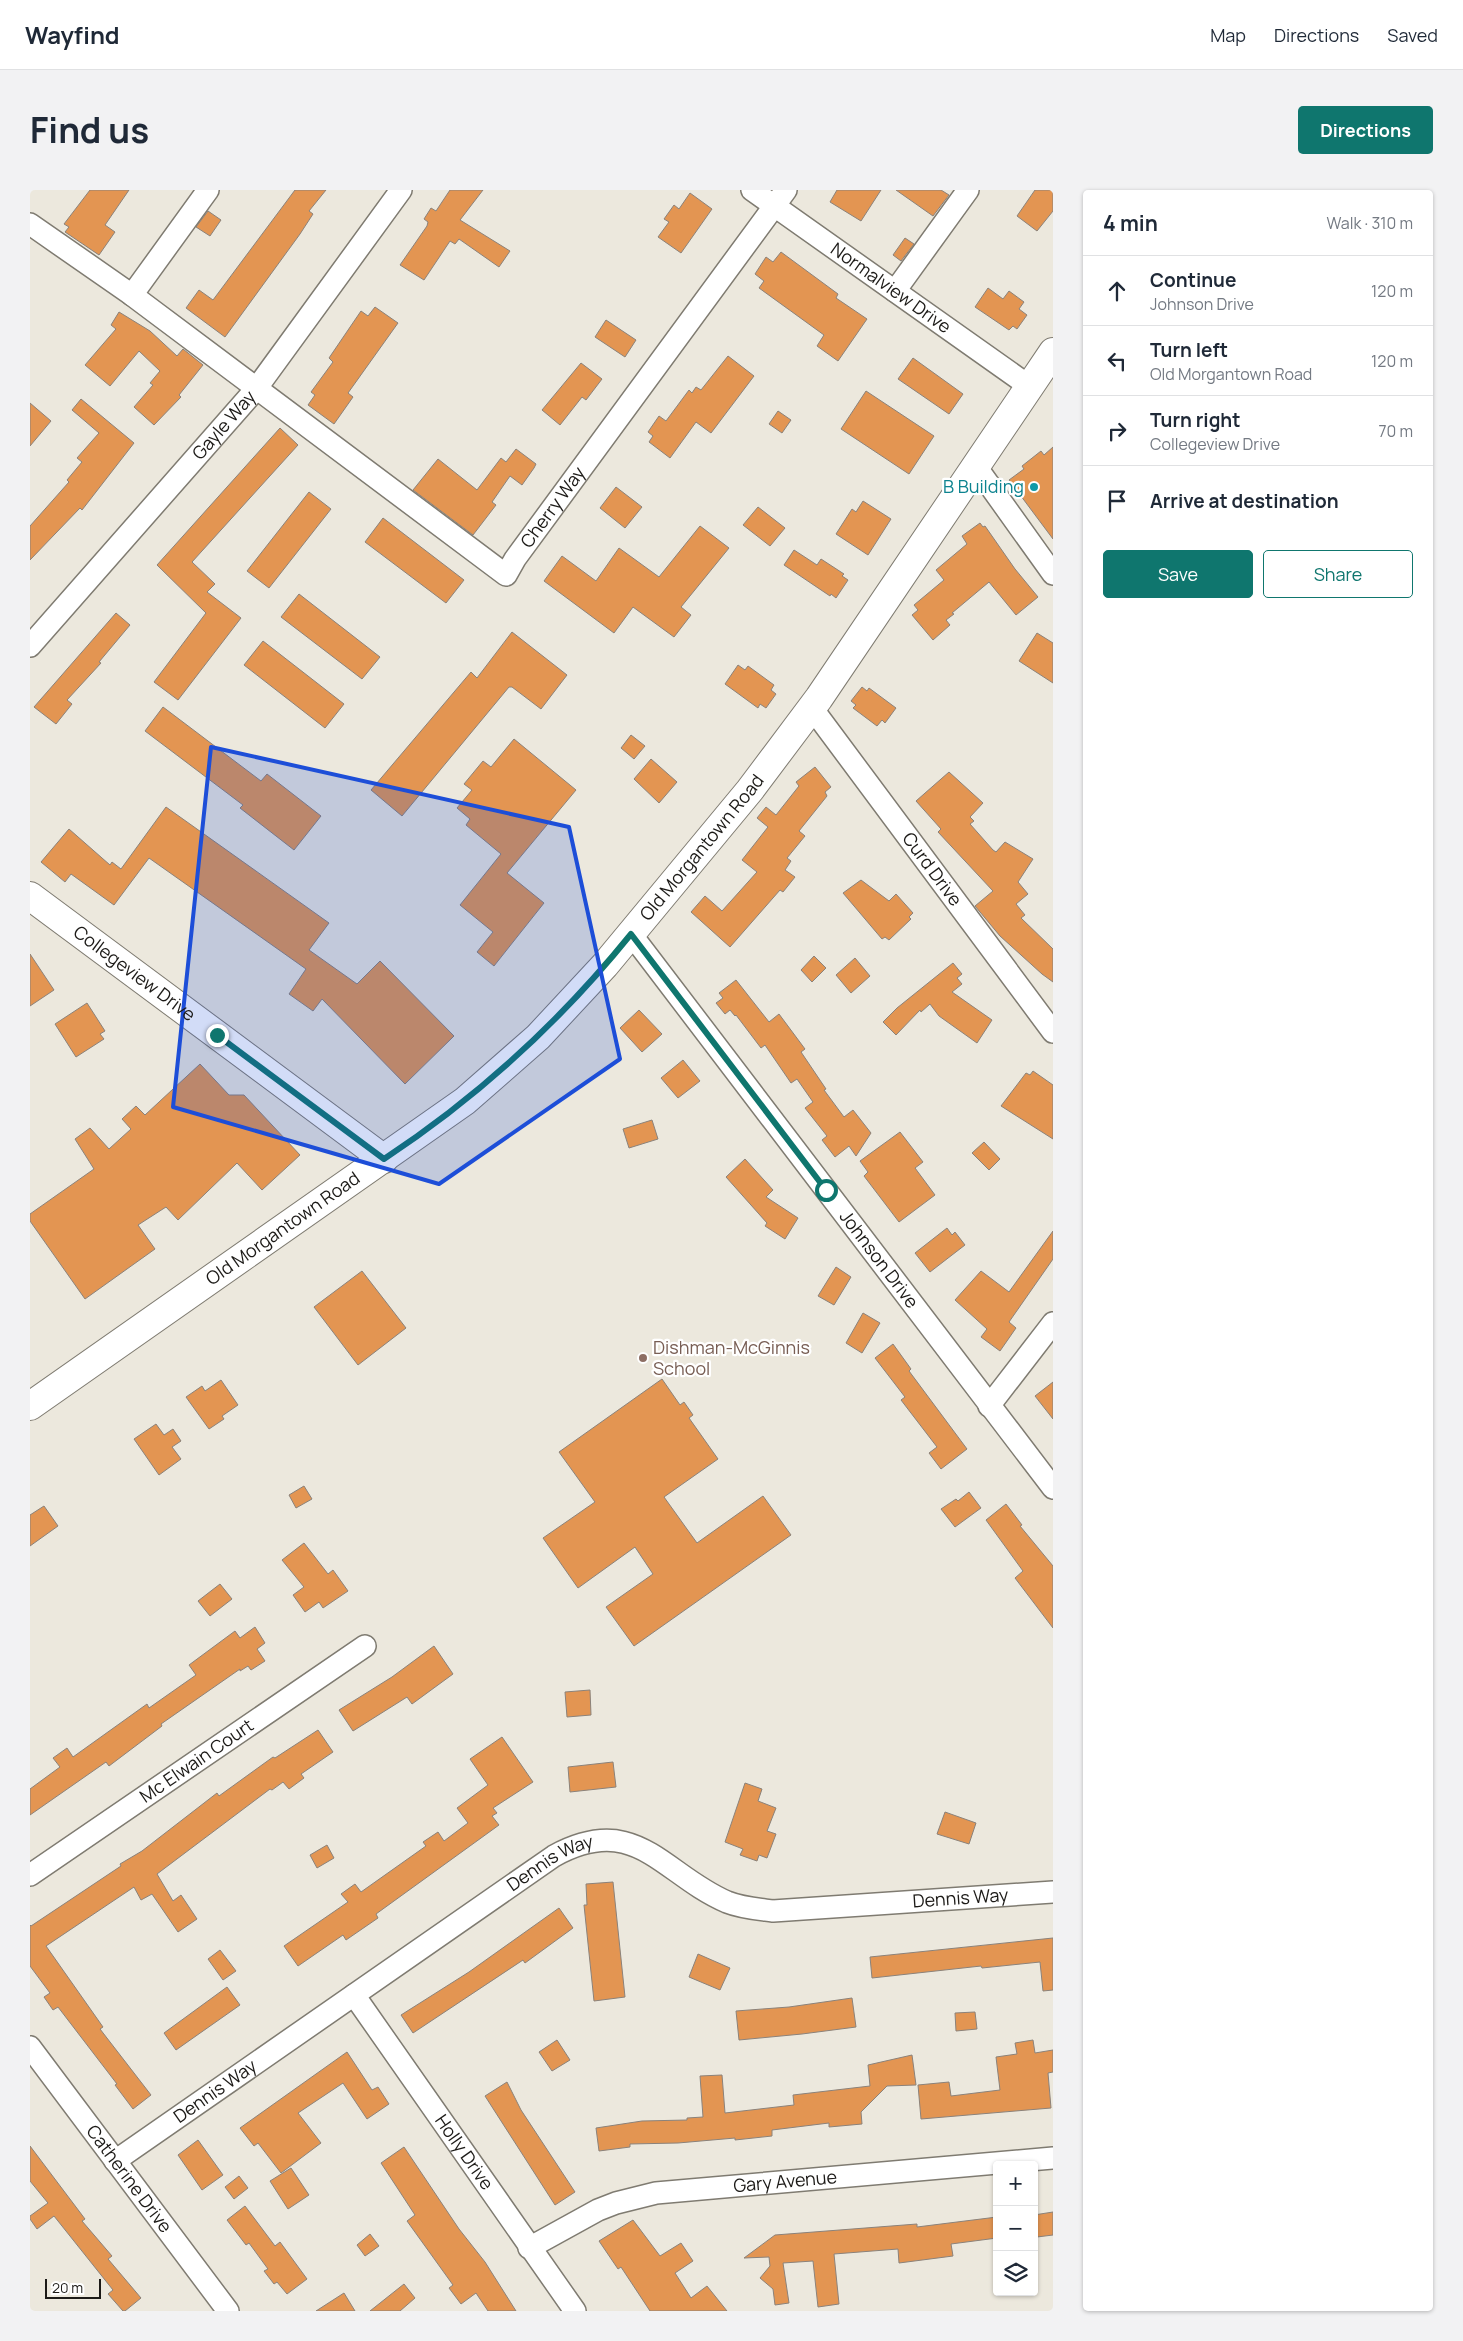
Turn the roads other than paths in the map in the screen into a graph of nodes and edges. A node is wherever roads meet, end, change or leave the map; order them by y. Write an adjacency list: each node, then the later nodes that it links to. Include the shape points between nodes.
1 (208, 190): 8 (street)
2 (401, 190): 11 (street, Gayle Way)
3 (752, 190): 5 (street, Normalview Drive)
4 (968, 190): 7 (street)
5 (780, 198): 7 (street, Normalview Drive); 11 (street, Cherry Way, via 515,558 506,575)
6 (30, 224): 8 (street)
7 (895, 291): 10 (street, Normalview Drive)
8 (132, 295): 11 (street)
9 (1053, 352): 10 (street, Old Morgantown Road)
10 (1029, 386): 12 (street, Old Morgantown Road)
11 (256, 389): 14 (street, Gayle Way)
12 (975, 464): 13 (street); 15 (street, Old Morgantown Road)
13 (1053, 574)
14 (30, 646)
15 (812, 708): 17 (street, Old Morgantown Road); 18 (street, Curd Drive)
16 (30, 896): 19 (street, Collegeview Drive)
17 (631, 934): 19 (street, Old Morgantown Road, via 572,1002 502,1070); 22 (street, Johnson Drive)
18 (1053, 1032)
19 (384, 1159): 21 (street, Old Morgantown Road)
20 (1053, 1323): 22 (street)
21 (30, 1406)
22 (989, 1406): 23 (street, Johnson Drive)
23 (1053, 1488)
24 (365, 1646): 25 (street, Mc Elwain Court)
25 (30, 1875)
26 (1053, 1892): 27 (street, Dennis Way, via 772,1911 728,1903 633,1845 592,1841 554,1856)
27 (354, 1995): 30 (street, Dennis Way); 31 (street, Holly Drive)
28 (30, 2046): 30 (street, Catherine Drive)
29 (1053, 2158): 31 (street, Gary Avenue, via 656,2193 598,2210)
30 (116, 2161): 32 (street, Catherine Drive)
31 (530, 2248): 33 (street, Holly Drive)
32 (228, 2311)
33 (575, 2311)

